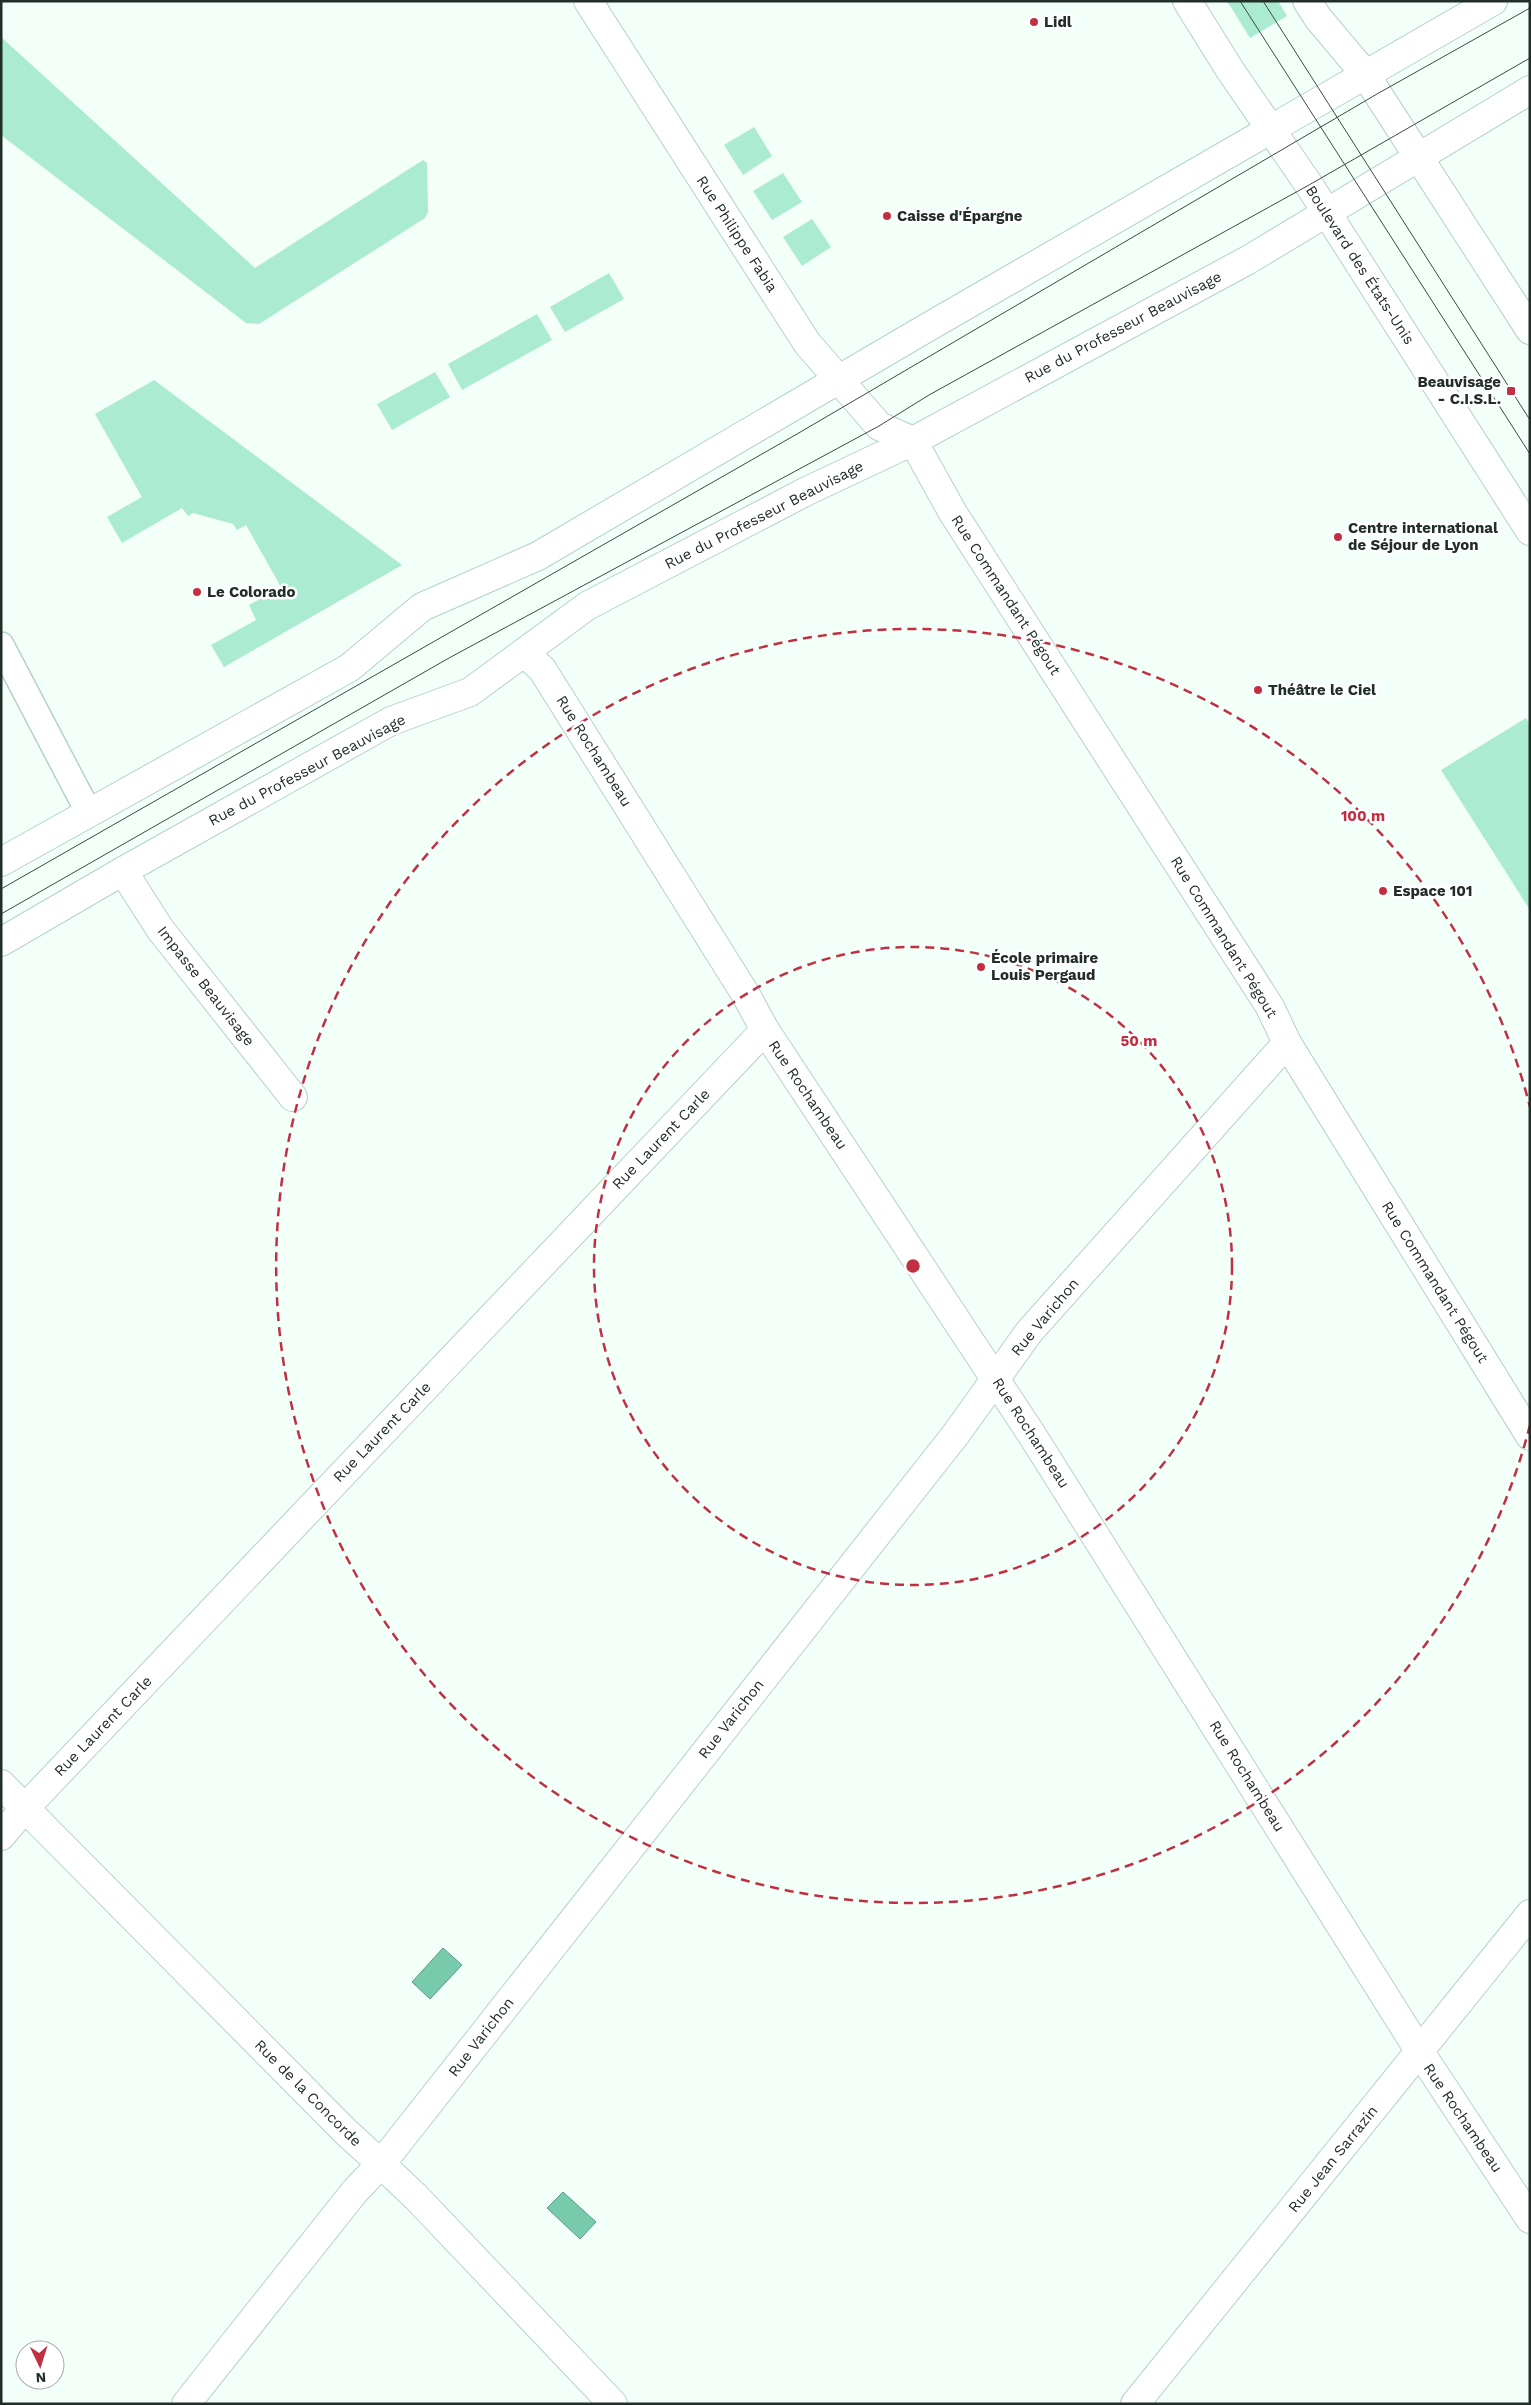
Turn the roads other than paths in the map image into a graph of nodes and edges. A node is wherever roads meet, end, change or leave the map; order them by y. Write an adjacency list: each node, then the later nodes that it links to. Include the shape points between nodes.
1 (588, 1): 11 (street, Rue Philippe Fabia, via 797,328)
2 (1187, 1): 7 (street, Boulevard des États-Unis)
3 (1307, 1): 5 (street)
4 (1493, 1): 5 (street)
5 (1365, 74): 7 (street); 8 (street)
6 (1530, 90): 8 (street, Rue du Professeur Beauvisage)
7 (1271, 129): 9 (street, Boulevard des États-Unis); 11 (street)
8 (1417, 157): 9 (street, Rue du Professeur Beauvisage); 10 (street)
9 (1326, 213): 12 (street, Rue du Professeur Beauvisage, via 1236,266); 13 (street, Boulevard des États-Unis)
10 (1530, 330)
11 (838, 380): 12 (street, Rue Philippe Fabia, via 879,426); 16 (street, via 538,556 422,607 349,668)
12 (913, 441): 15 (street, Rue du Professeur Beauvisage, via 805,492 587,606); 21 (street, Rue Commandant Pégout, via 952,513 1270,1007)
13 (1530, 531)
14 (1, 645): 16 (lane)
15 (524, 653): 18 (street, Rue du Professeur Beauvisage, via 470,692 391,721); 20 (street, Rue Rochambeau, via 542,668)
16 (89, 813): 17 (street)
17 (1, 862)
18 (123, 871): 19 (street, Rue du Professeur Beauvisage); 22 (street, Impasse Beauvisage, via 160,929)
19 (1, 942)
20 (765, 1030): 23 (street, Rue Rochambeau); 26 (street, Rue Laurent Carle)
21 (1287, 1043): 23 (street, Rue Varichon, via 1029,1332); 24 (street, Rue Commandant Pégout)
22 (294, 1097)
23 (996, 1378): 29 (street, Rue Rochambeau); 30 (street, Rue Varichon, via 956,1434)
24 (1530, 1436)
25 (1, 1784): 26 (street, Rue de la Concorde)
26 (24, 1808): 27 (street, Rue Laurent Carle); 30 (street, Rue de la Concorde)
27 (1, 1836)
28 (1530, 1914): 29 (street, Rue Jean Sarrazin)
29 (1420, 2052): 31 (street, Rue Rochambeau); 34 (street, Rue Jean Sarrazin)
30 (381, 2164): 32 (street, Rue Varichon, via 354,2191); 33 (street, Rue de la Concorde)
31 (1530, 2219)
32 (186, 2404)
33 (613, 2404)
34 (1135, 2404)

